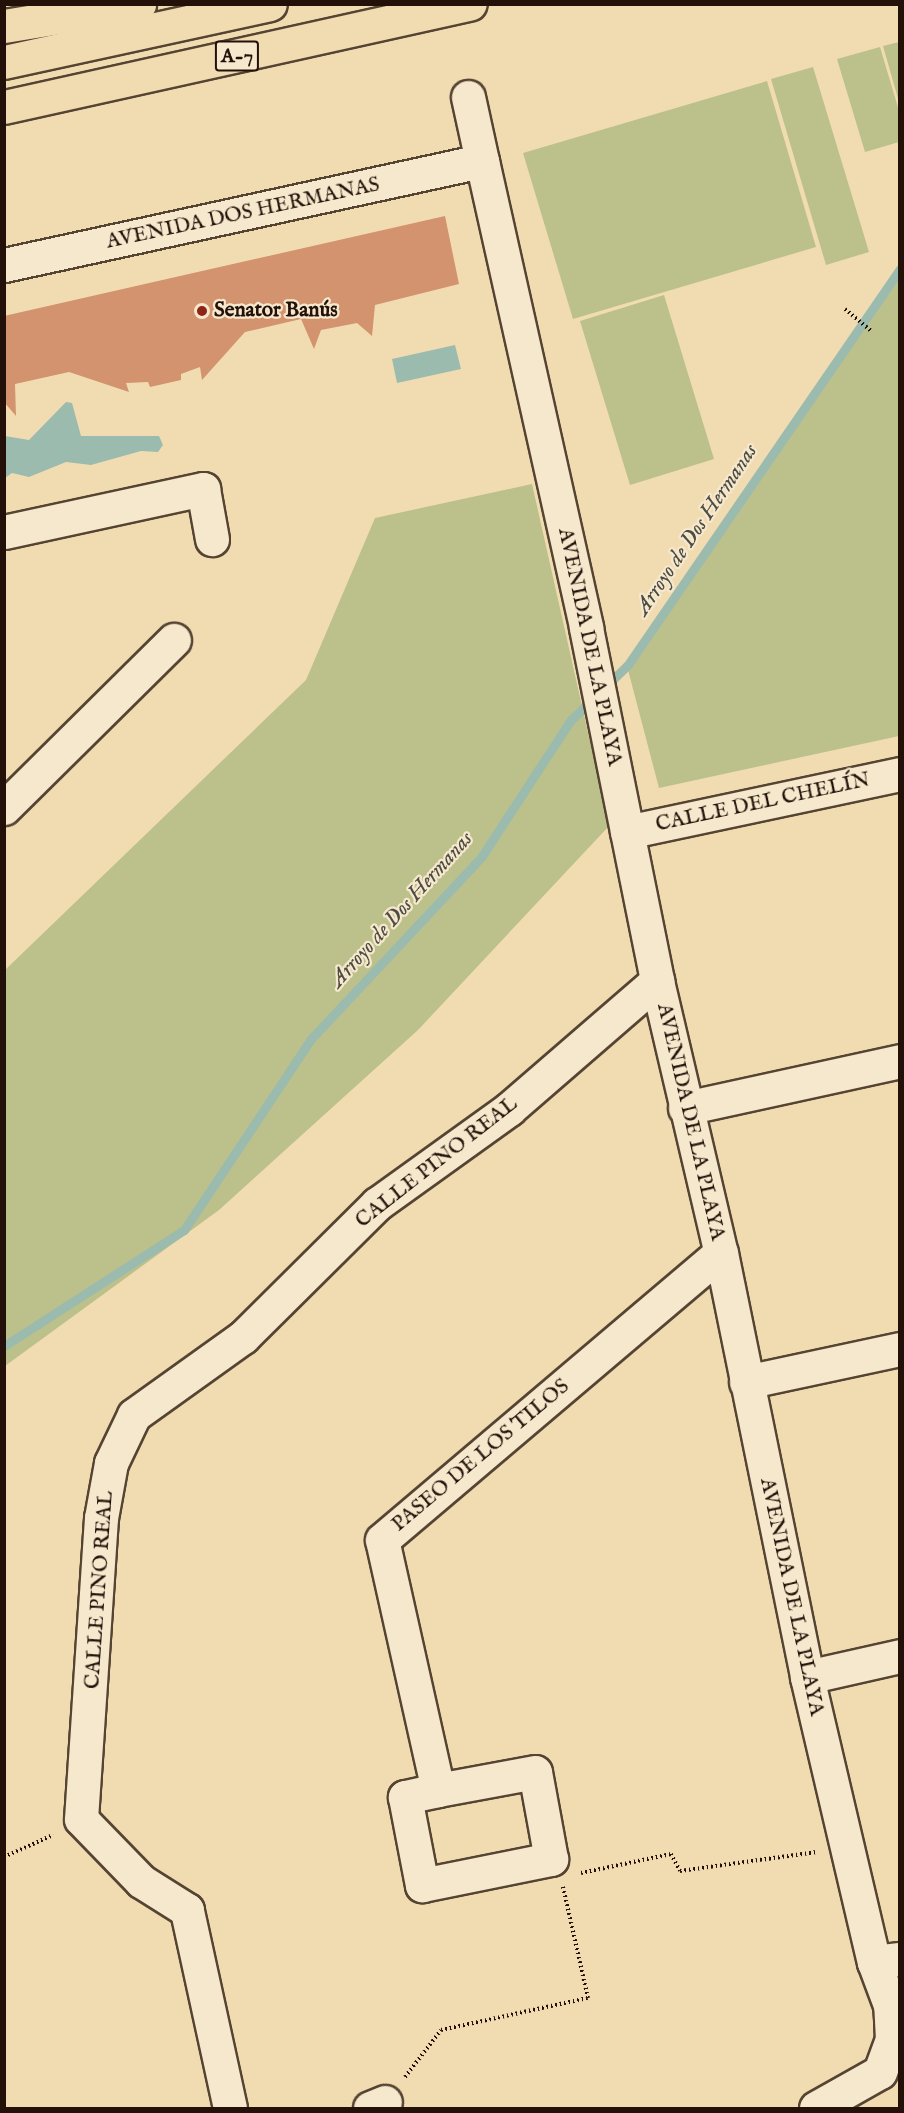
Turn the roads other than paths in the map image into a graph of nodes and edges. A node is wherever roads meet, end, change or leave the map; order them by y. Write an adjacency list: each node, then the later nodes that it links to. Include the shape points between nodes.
1 (139, 4): 4 (highway)
2 (270, 4): 5 (highway, A-7)
3 (470, 4): 7 (highway, A-7)
4 (4, 26)
5 (4, 63)
6 (468, 97): 8 (street, AVENIDA DE LA PLAYA)
7 (4, 107)
8 (482, 161): 9 (street, AVENIDA DOS HERMANAS); 15 (street, AVENIDA DE LA PLAYA, via 586,628)
9 (4, 265)
10 (4, 532): 11 (street, via 203,489)
11 (212, 538)
12 (174, 640): 14 (street)
13 (900, 774): 15 (street, CALLE DEL CHELÍN)
14 (4, 808)
15 (627, 832): 16 (street, AVENIDA DE LA PLAYA)
16 (657, 981): 18 (street, AVENIDA DE LA PLAYA); 26 (street, CALLE PINO REAL, via 509,1109 377,1204 243,1337 134,1415 111,1463 100,1518 81,1819 141,1881 187,1910)
17 (900, 1061): 18 (street)
18 (685, 1108): 19 (street, AVENIDA DE LA PLAYA)
19 (721, 1253): 21 (street, AVENIDA DE LA PLAYA); 24 (street, PASEO DE LOS TILOS, via 382,1540)
20 (900, 1349): 21 (street)
21 (746, 1382): 23 (street, AVENIDA DE LA PLAYA)
22 (900, 1656): 23 (street)
23 (807, 1677): 25 (street, AVENIDA DE LA PLAYA, via 847,1848)
24 (438, 1790): 24 (street, via 405,1797 422,1885 551,1859 535,1772)
25 (887, 1960): 27 (street, AVENIDA DE LA PLAYA, via 892,2039 880,2072)
26 (230, 2109)
27 (816, 2109)

